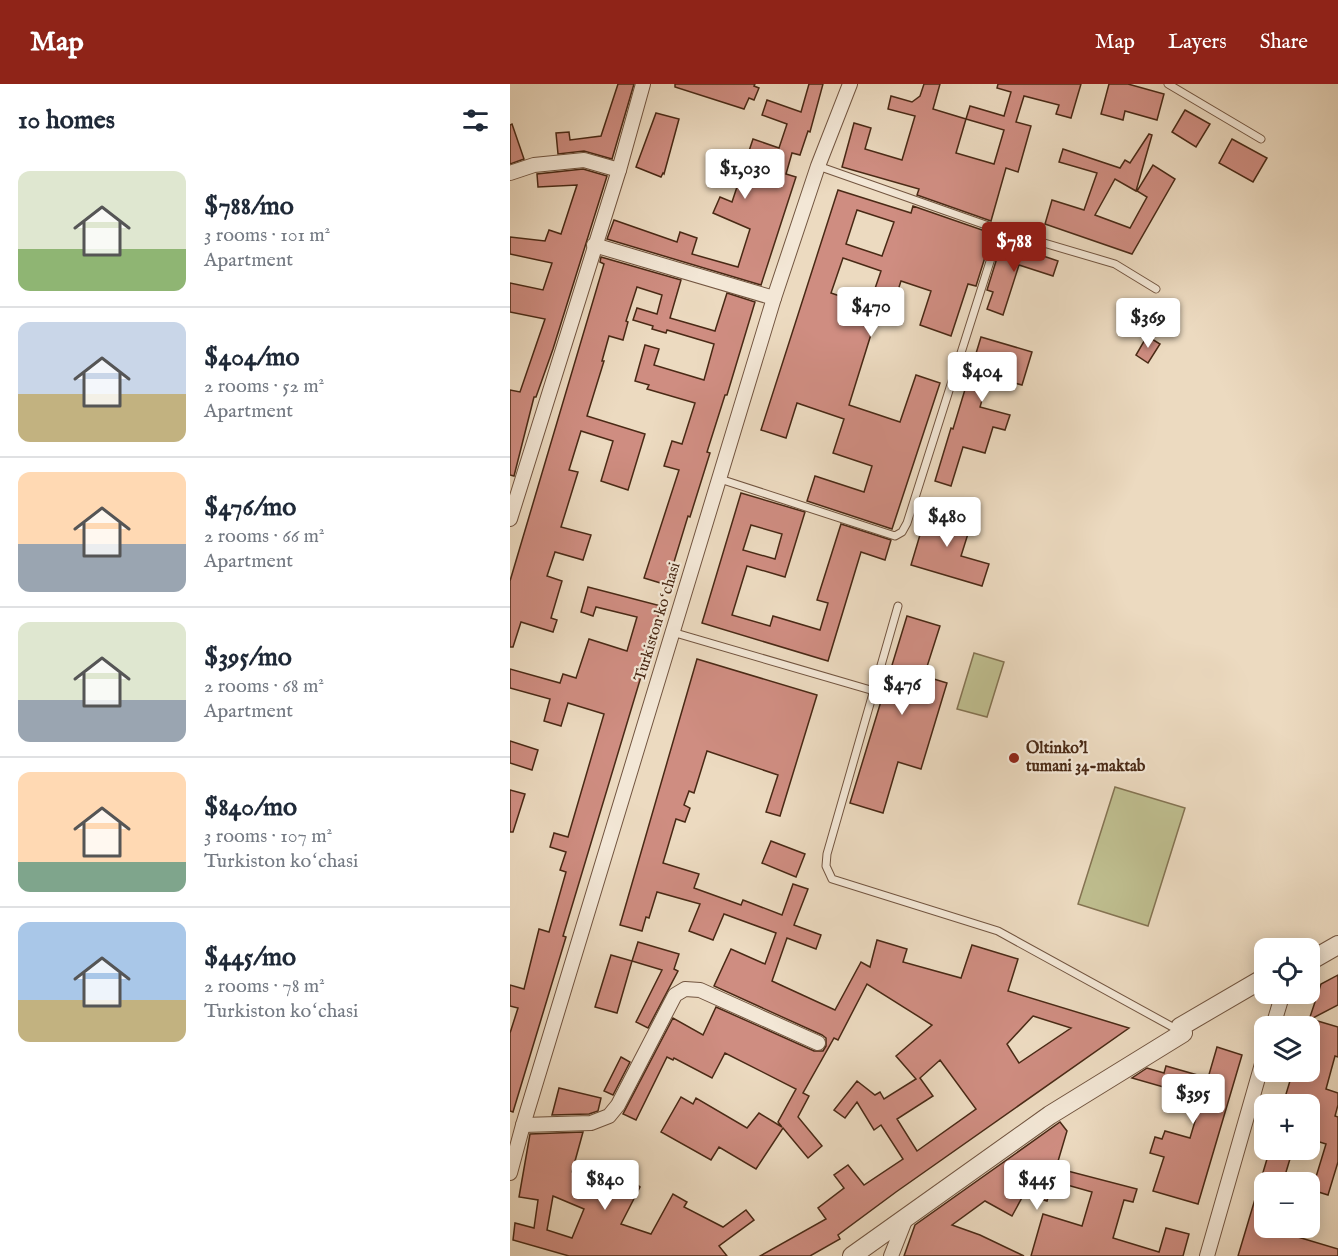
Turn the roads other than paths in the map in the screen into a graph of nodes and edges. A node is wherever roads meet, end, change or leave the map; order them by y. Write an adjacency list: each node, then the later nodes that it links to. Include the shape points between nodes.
1 (643, 84): 6 (street)
2 (850, 84): 5 (street, Turkiston koʻchasi)
3 (1168, 84): 4 (lane)
4 (1261, 138)
5 (818, 166): 8 (lane); 11 (street, Turkiston koʻchasi)
6 (618, 170): 7 (street, via 584,160 534,165); 9 (street)
7 (510, 173)
8 (1000, 230): 10 (lane, via 1115,264); 12 (lane, via 902,532 895,536)
9 (594, 245): 11 (street); 13 (street)
10 (1156, 289)
11 (774, 298): 12 (street, Turkiston koʻchasi)
12 (719, 478): 15 (street, Turkiston koʻchasi)
13 (510, 519)
14 (898, 606): 16 (lane)
15 (672, 632): 16 (lane); 23 (street, Turkiston koʻchasi)
16 (874, 692): 20 (lane, via 827,854 826,866 832,879 998,931)
17 (1338, 945): 18 (street)
18 (1320, 955)
19 (1254, 984): 20 (street, via 1180,1027)
20 (1183, 1033): 25 (street, via 1050,1115)
21 (818, 1043): 23 (street, via 700,990 685,989 675,995 609,1116 591,1123)
22 (1257, 1082): 28 (street)
23 (523, 1125): 24 (street, Turkiston koʻchasi)
24 (510, 1173)
25 (906, 1218): 26 (street); 27 (street)
26 (852, 1256)
27 (891, 1256)
28 (1207, 1256)

